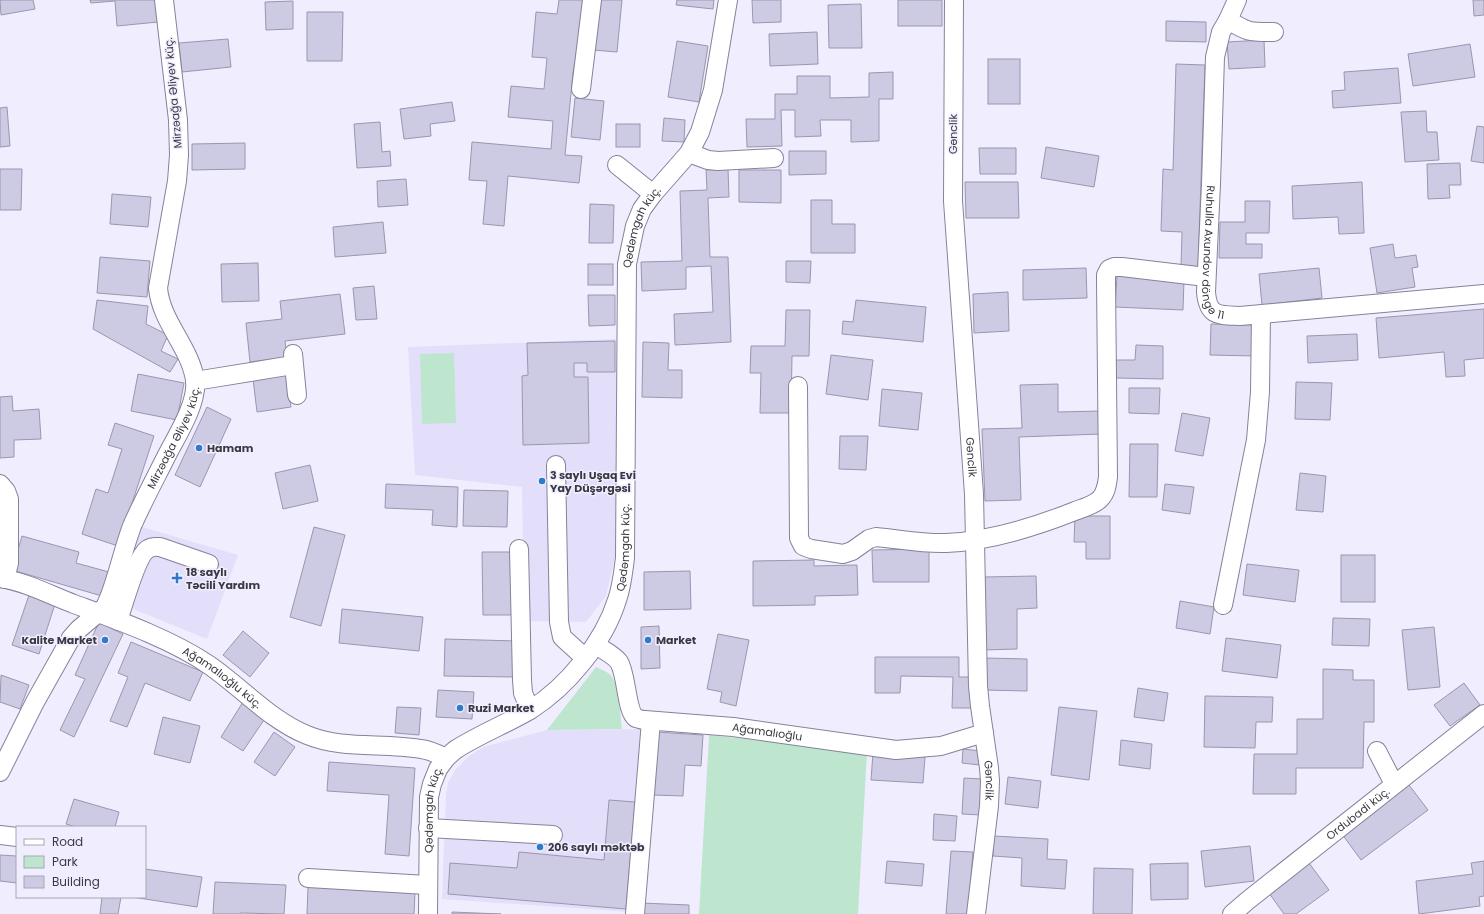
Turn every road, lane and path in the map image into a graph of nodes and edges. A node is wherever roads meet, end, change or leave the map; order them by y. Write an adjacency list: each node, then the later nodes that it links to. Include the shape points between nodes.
1 (164, 0): 16 (street, Mirzəağa Əliyev küç., via 178,120 179,155 158,296 189,359)
2 (592, 0): 8 (street)
3 (728, 0): 9 (street, Qədəmgah küç., via 708,110)
4 (954, 0): 21 (street, Gənclik, via 953,201 974,494)
5 (1237, 0): 6 (street, Ruhulla Axundov döngə 11)
6 (1228, 20): 7 (street, via 1246,31); 13 (street, Ruhulla Axundov döngə 11, via 1221,32 1215,57)
7 (1274, 32)
8 (581, 90)
9 (689, 153): 10 (street, via 718,161); 12 (street, Qədəmgah küç.)
10 (774, 158)
11 (618, 165): 12 (street)
12 (653, 194): 28 (street, Qədəmgah küç., via 642,209 635,226 627,264 625,558 622,583 609,621)
13 (1206, 277): 15 (street, Ruhulla Axundov döngə 11, via 1207,302 1211,310 1218,315); 21 (street, via 1122,267 1109,269 1106,275 1107,487 1096,502 1051,521)
14 (1484, 294): 15 (street, Ruhulla Axundov döngə 11)
15 (1261, 315): 25 (street, via 1260,392 1256,440)
16 (195, 382): 18 (street, via 293,359); 26 (street, Mirzəağa Əliyev küç., via 193,398 184,424 141,508 123,552 109,598)
17 (798, 386): 21 (street, via 799,538 803,546 843,554 876,537 932,543)
18 (297, 395)
19 (556, 465): 28 (street, Ağamalıoğlu, via 562,637)
20 (0, 484): 24 (street, via 6,490 9,499 9,563)
21 (974, 541): 32 (street, Gənclik, via 978,686)
22 (519, 549): 29 (street, via 522,680 523,693)
23 (209, 564): 27 (street, via 160,547 149,548 140,558)
24 (3, 578): 26 (street, Ağamalıoğlu küç.)
25 (1223, 606)
26 (99, 612): 27 (street, Ağamalıoğlu küç.); 35 (street, Mirzəağa Əliyev küç., via 71,638)
27 (118, 621): 34 (street, Ağamalıoğlu küç., via 196,657 290,727 306,735 324,741 421,749)
28 (590, 652): 29 (street, Qədəmgah küç., via 570,676); 31 (street, Ağamalıoğlu, via 617,660 622,667 631,712 636,718)
29 (530, 710): 34 (street, Qədəmgah küç., via 464,744)
30 (1484, 714): 36 (street, Ordubadi küç.)
31 (651, 721): 32 (street, Ağamalıoğlu, via 733,727 896,750 941,746); 45 (street)
32 (984, 733): 46 (street, Gənclik, via 990,781 989,806)
33 (1377, 751): 36 (street)
34 (446, 758): 37 (street, Qədəmgah küç., via 432,784)
35 (2, 762)
36 (1394, 784): 43 (street, Ordubadi küç.)
37 (428, 828): 39 (street); 42 (street, Qədəmgah küç.)
38 (0, 835): 40 (street)
39 (553, 835)
40 (16, 837)
41 (308, 878): 42 (street)
42 (427, 884): 44 (street, Qədəmgah küç.)
43 (1237, 912)
44 (428, 914)
45 (635, 914)
46 (976, 914)

